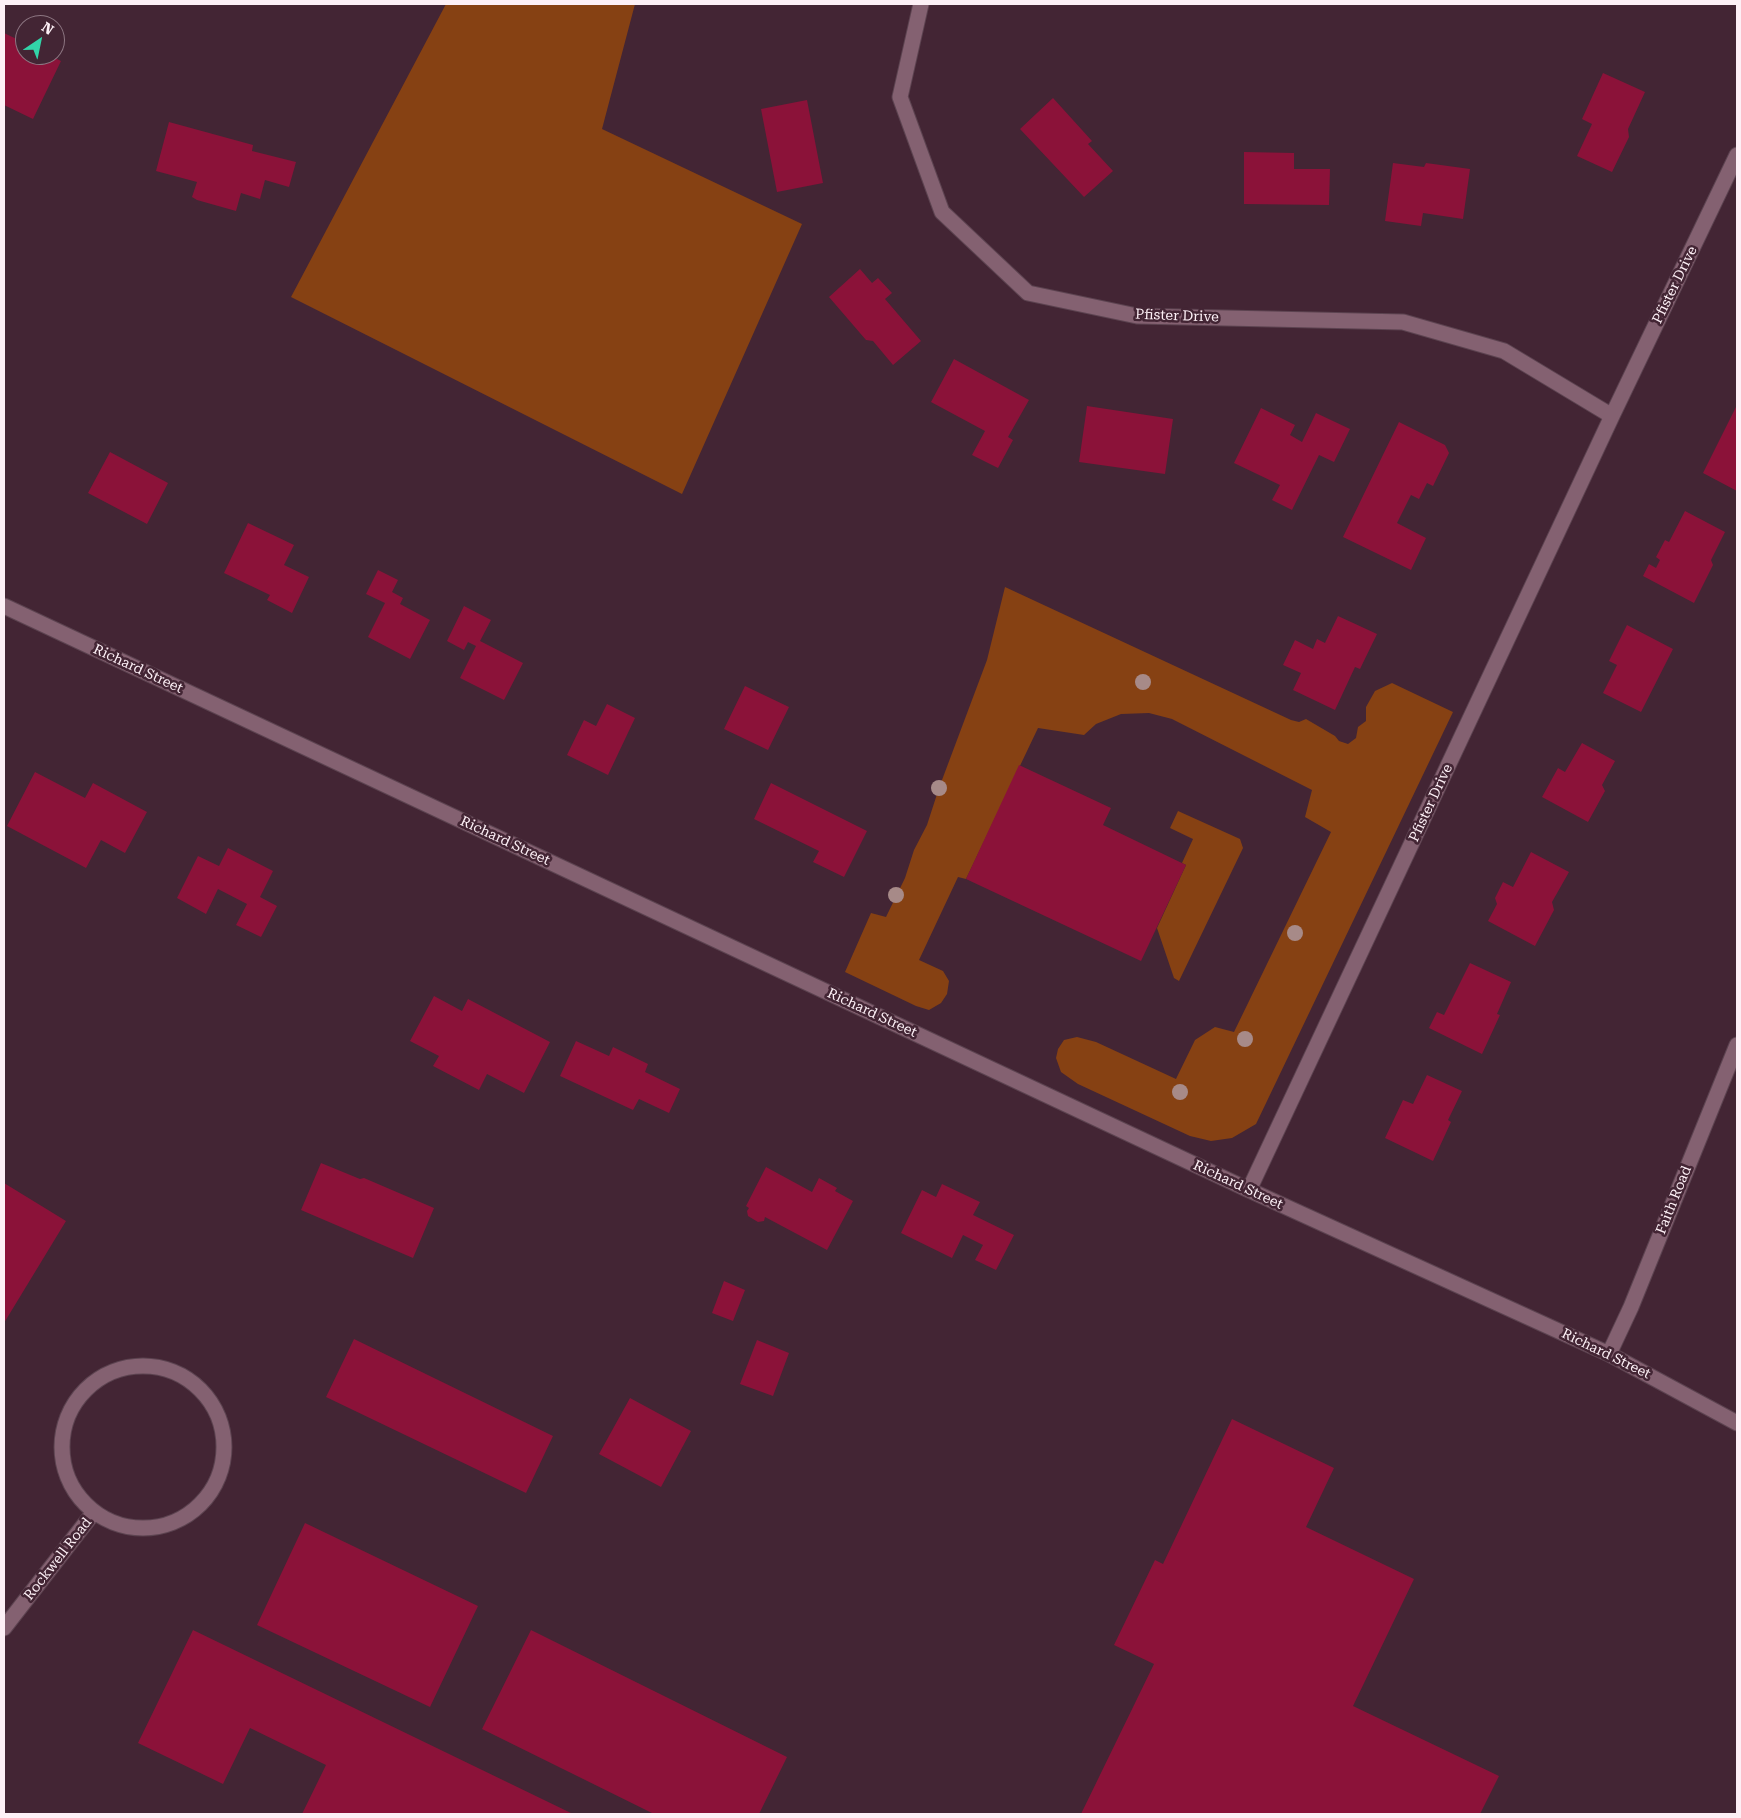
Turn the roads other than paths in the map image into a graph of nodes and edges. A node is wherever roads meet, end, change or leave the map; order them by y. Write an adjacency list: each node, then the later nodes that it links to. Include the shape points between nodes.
1 (921, 4): 3 (street, Pfister Drive, via 900,97 942,212 1028,293 1137,316 1403,322 1504,351)
2 (1737, 155): 3 (street, Pfister Drive)
3 (1612, 416): 6 (street, Pfister Drive)
4 (4, 606): 6 (street, Richard Street)
5 (1737, 1045): 7 (street, Faith Road)
6 (1249, 1190): 7 (street, Richard Street)
7 (1609, 1354): 8 (street, Richard Street)
8 (1737, 1423)
9 (94, 1512): 9 (street, Rockwell Road, via 123,1526 155,1528 184,1518 208,1496 222,1467 224,1436 214,1406 192,1382 163,1368 132,1366 101,1377 78,1398 64,1427 62,1458 73,1488); 10 (street, Rockwell Road)
10 (4, 1628)

